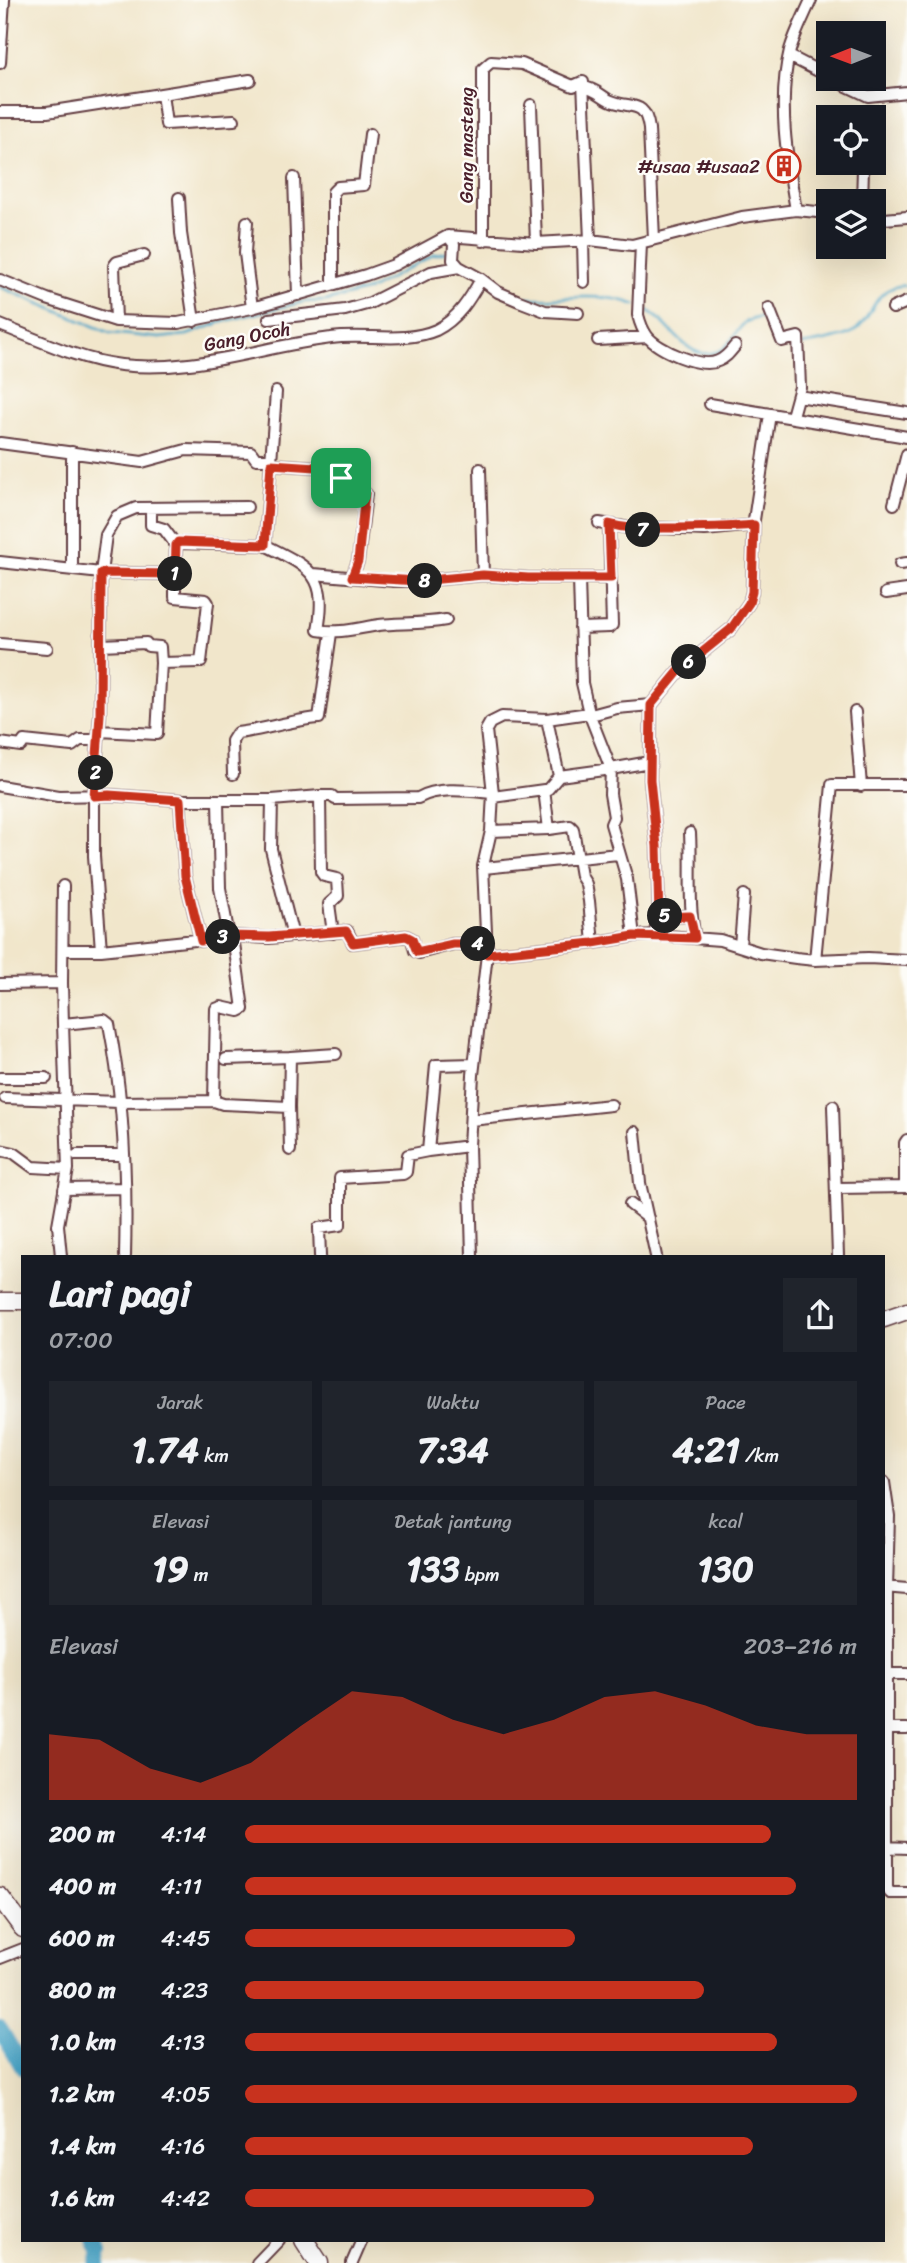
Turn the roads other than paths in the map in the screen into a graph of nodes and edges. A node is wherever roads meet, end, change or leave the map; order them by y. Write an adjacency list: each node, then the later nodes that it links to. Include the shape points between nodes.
1 (4, 0): 4 (street)
2 (811, 0): 3 (street)
3 (789, 56): 5 (street); 17 (street, via 784,121)
4 (0, 63)
5 (816, 70)
6 (250, 80): 10 (street)
7 (582, 82): 22 (street, via 606,99 640,108 647,116); 24 (street); 25 (street, Gang masteng, via 573,86 522,64 491,62 483,69)
8 (858, 91): 9 (street, via 869,96)
9 (907, 92)
10 (162, 94): 12 (street, via 47,112); 13 (street, via 166,124)
11 (531, 105): 26 (street)
12 (0, 112)
13 (234, 120)
14 (370, 134): 33 (street, via 364,185 338,187 333,192)
15 (294, 178): 34 (street)
16 (179, 198): 42 (street)
17 (796, 210): 18 (street); 22 (street, via 742,217)
18 (816, 212)
19 (907, 217): 20 (street)
20 (886, 219)
21 (247, 222): 36 (street, via 245,253)
22 (654, 239): 27 (street)
23 (451, 240): 25 (street); 29 (street); 33 (street, via 394,265)
24 (586, 240): 26 (street); 27 (street); 32 (street)
25 (484, 241): 26 (street)
26 (536, 243)
27 (641, 243): 44 (street, via 638,315)
28 (144, 255): 41 (street, via 114,266)
29 (456, 264): 30 (street); 40 (street, via 370,303)
30 (481, 279): 39 (street, via 498,292 545,311); 43 (street, Gang Ocoh, via 452,320 428,333 332,338 186,366 101,362)
31 (0, 280): 41 (street)
32 (584, 282)
33 (333, 284): 34 (street)
34 (298, 295): 36 (street)
35 (907, 302): 38 (street)
36 (252, 308): 42 (street)
37 (769, 308): 48 (street, via 782,341 797,337)
38 (893, 308)
39 (578, 313)
40 (269, 319)
41 (116, 321): 42 (street)
42 (194, 321)
43 (0, 325)
44 (648, 337): 45 (street); 46 (street, via 693,362 717,362)
45 (598, 340)
46 (735, 346)
47 (275, 393): 57 (street)
48 (798, 396): 50 (street); 52 (street)
49 (710, 404): 51 (street)
50 (907, 412)
51 (770, 414): 52 (street); 62 (street)
52 (792, 416): 53 (street)
53 (907, 437)
54 (0, 443): 55 (street)
55 (72, 452): 57 (street, via 142,462 186,450 251,452 256,459); 66 (street)
56 (907, 453): 59 (street)
57 (271, 462): 64 (street); 71 (street, via 331,468 365,493)
58 (480, 469): 70 (street)
59 (894, 504)
60 (247, 507): 61 (street)
61 (151, 508): 63 (street, via 152,526 164,529); 67 (street, via 117,516 106,535)
62 (754, 525): 72 (street, via 642,530 604,524); 83 (street, via 749,603 731,629 679,671)
63 (176, 545): 64 (street); 68 (street)
64 (265, 545): 69 (street)
65 (0, 562): 66 (street)
66 (72, 569): 67 (street)
67 (101, 573): 68 (street); 80 (street)
68 (175, 574): 82 (street, via 176,597 207,601 203,658 200,663)
69 (313, 574): 71 (street); 78 (street, via 323,599 318,630)
70 (483, 575): 71 (street, via 418,581); 73 (street)
71 (352, 577)
72 (611, 578): 73 (street); 77 (street, via 612,625)
73 (579, 579): 77 (street)
74 (907, 590): 75 (street)
75 (886, 593)
76 (446, 620): 78 (street)
77 (580, 628): 85 (street, via 582,683)
78 (331, 633): 91 (street, via 319,718 237,733 232,741)
79 (0, 644): 81 (street)
80 (101, 645): 82 (street, via 159,646); 87 (street)
81 (47, 648)
82 (161, 663): 87 (street, via 157,734)
83 (651, 705): 85 (street); 89 (street)
84 (856, 712): 95 (street)
85 (590, 714): 86 (street); 90 (street)
86 (547, 719): 92 (street); 97 (street, via 502,717 490,723 486,730)
87 (98, 735): 88 (street, via 71,746); 98 (street)
88 (0, 743)
89 (649, 762): 90 (street); 112 (street)
90 (611, 769): 92 (street); 106 (street, via 611,824)
91 (233, 774)
92 (559, 776): 96 (street)
93 (907, 785): 95 (street)
94 (0, 786): 98 (street, via 58,796)
95 (861, 786): 125 (street, via 832,785)
96 (544, 790): 97 (street); 103 (street)
97 (493, 795): 99 (street, via 463,790 418,798); 104 (street)
98 (94, 796): 100 (street); 124 (street, via 94,880)
99 (320, 796): 101 (street); 113 (street, via 321,872 337,879 337,898 329,904)
100 (180, 800): 102 (street); 119 (street, via 185,876)
101 (272, 800): 102 (street); 116 (street, via 271,849)
102 (218, 801): 115 (street, via 220,888)
103 (549, 829): 104 (street); 107 (street, via 573,828)
104 (491, 831): 108 (street)
105 (690, 833): 111 (street)
106 (618, 854): 107 (street); 117 (street, via 627,878)
107 (578, 859): 108 (street); 120 (street)
108 (484, 868): 122 (street)
109 (63, 886): 123 (street)
110 (744, 895): 121 (street)
111 (690, 916): 112 (street); 118 (street)
112 (659, 917): 114 (street)
113 (333, 933): 116 (street); 122 (street, via 348,932 353,943 406,936 419,953 453,944)
114 (653, 935): 117 (street); 118 (street)
115 (231, 936): 116 (street); 119 (street); 138 (street, via 243,1009 216,1009)
116 (293, 936)
117 (634, 936): 120 (street)
118 (695, 938): 121 (street)
119 (201, 941): 124 (street)
120 (593, 943): 122 (street)
121 (740, 946): 125 (street)
122 (487, 949): 133 (street)
123 (63, 950): 124 (street); 127 (street)
124 (101, 950)
125 (815, 960): 126 (street)
126 (907, 960)
127 (62, 983): 128 (street); 129 (street)
128 (0, 984)
129 (64, 1024): 137 (street); 139 (street, via 108,1021)
130 (336, 1054): 131 (street)
131 (290, 1057): 132 (street); 142 (street)
132 (226, 1059)
133 (474, 1064): 143 (street); 149 (street, via 436,1065)
134 (46, 1078): 135 (street)
135 (0, 1079)
136 (5, 1098): 137 (street)
137 (64, 1100): 139 (street); 152 (street)
138 (214, 1101): 139 (street); 142 (street)
139 (120, 1102): 151 (street)
140 (611, 1105): 143 (street)
141 (833, 1106): 155 (street)
142 (289, 1107): 148 (street)
143 (471, 1120): 146 (street)
144 (635, 1132): 158 (street)
145 (907, 1140): 153 (street)
146 (469, 1146): 149 (street); 162 (street)
147 (0, 1150): 152 (street, via 14,1153 33,1167)
148 (290, 1150)
149 (428, 1151): 161 (street, via 408,1155 403,1174 340,1178 340,1225 318,1228)
150 (77, 1155): 151 (street)
151 (123, 1155): 154 (street)
152 (68, 1169): 156 (street)
153 (906, 1187): 155 (street)
154 (125, 1188): 156 (street); 160 (street)
155 (836, 1188): 164 (street)
156 (64, 1189): 159 (street, via 58,1226)
157 (630, 1204): 158 (street)
158 (648, 1218): 163 (street)
159 (61, 1255)
160 (125, 1255)
161 (320, 1255)
162 (472, 1255)
163 (656, 1255)
164 (838, 1255)
165 (0, 1301): 166 (street)
166 (21, 1301)
167 (907, 1311): 168 (street)
168 (885, 1320)
169 (885, 1489): 170 (street, via 889,1516)
170 (885, 1587): 171 (street); 172 (street)
171 (907, 1589)
172 (885, 1659): 173 (street)
173 (887, 1674): 174 (street); 175 (street)
174 (907, 1674)
175 (886, 1700): 176 (street)
176 (887, 1729): 177 (street); 178 (street)
177 (907, 1729)
178 (886, 1847): 179 (street); 180 (street, via 887,1890)
179 (907, 1848)
180 (907, 1893)
181 (0, 1897): 182 (main road)
182 (21, 1924)
183 (21, 1950): 184 (street)
184 (0, 1958)
185 (277, 2242): 188 (street)
186 (305, 2242): 189 (main road)
187 (361, 2242): 190 (street)
188 (257, 2263)
189 (319, 2263)
190 (352, 2263)

